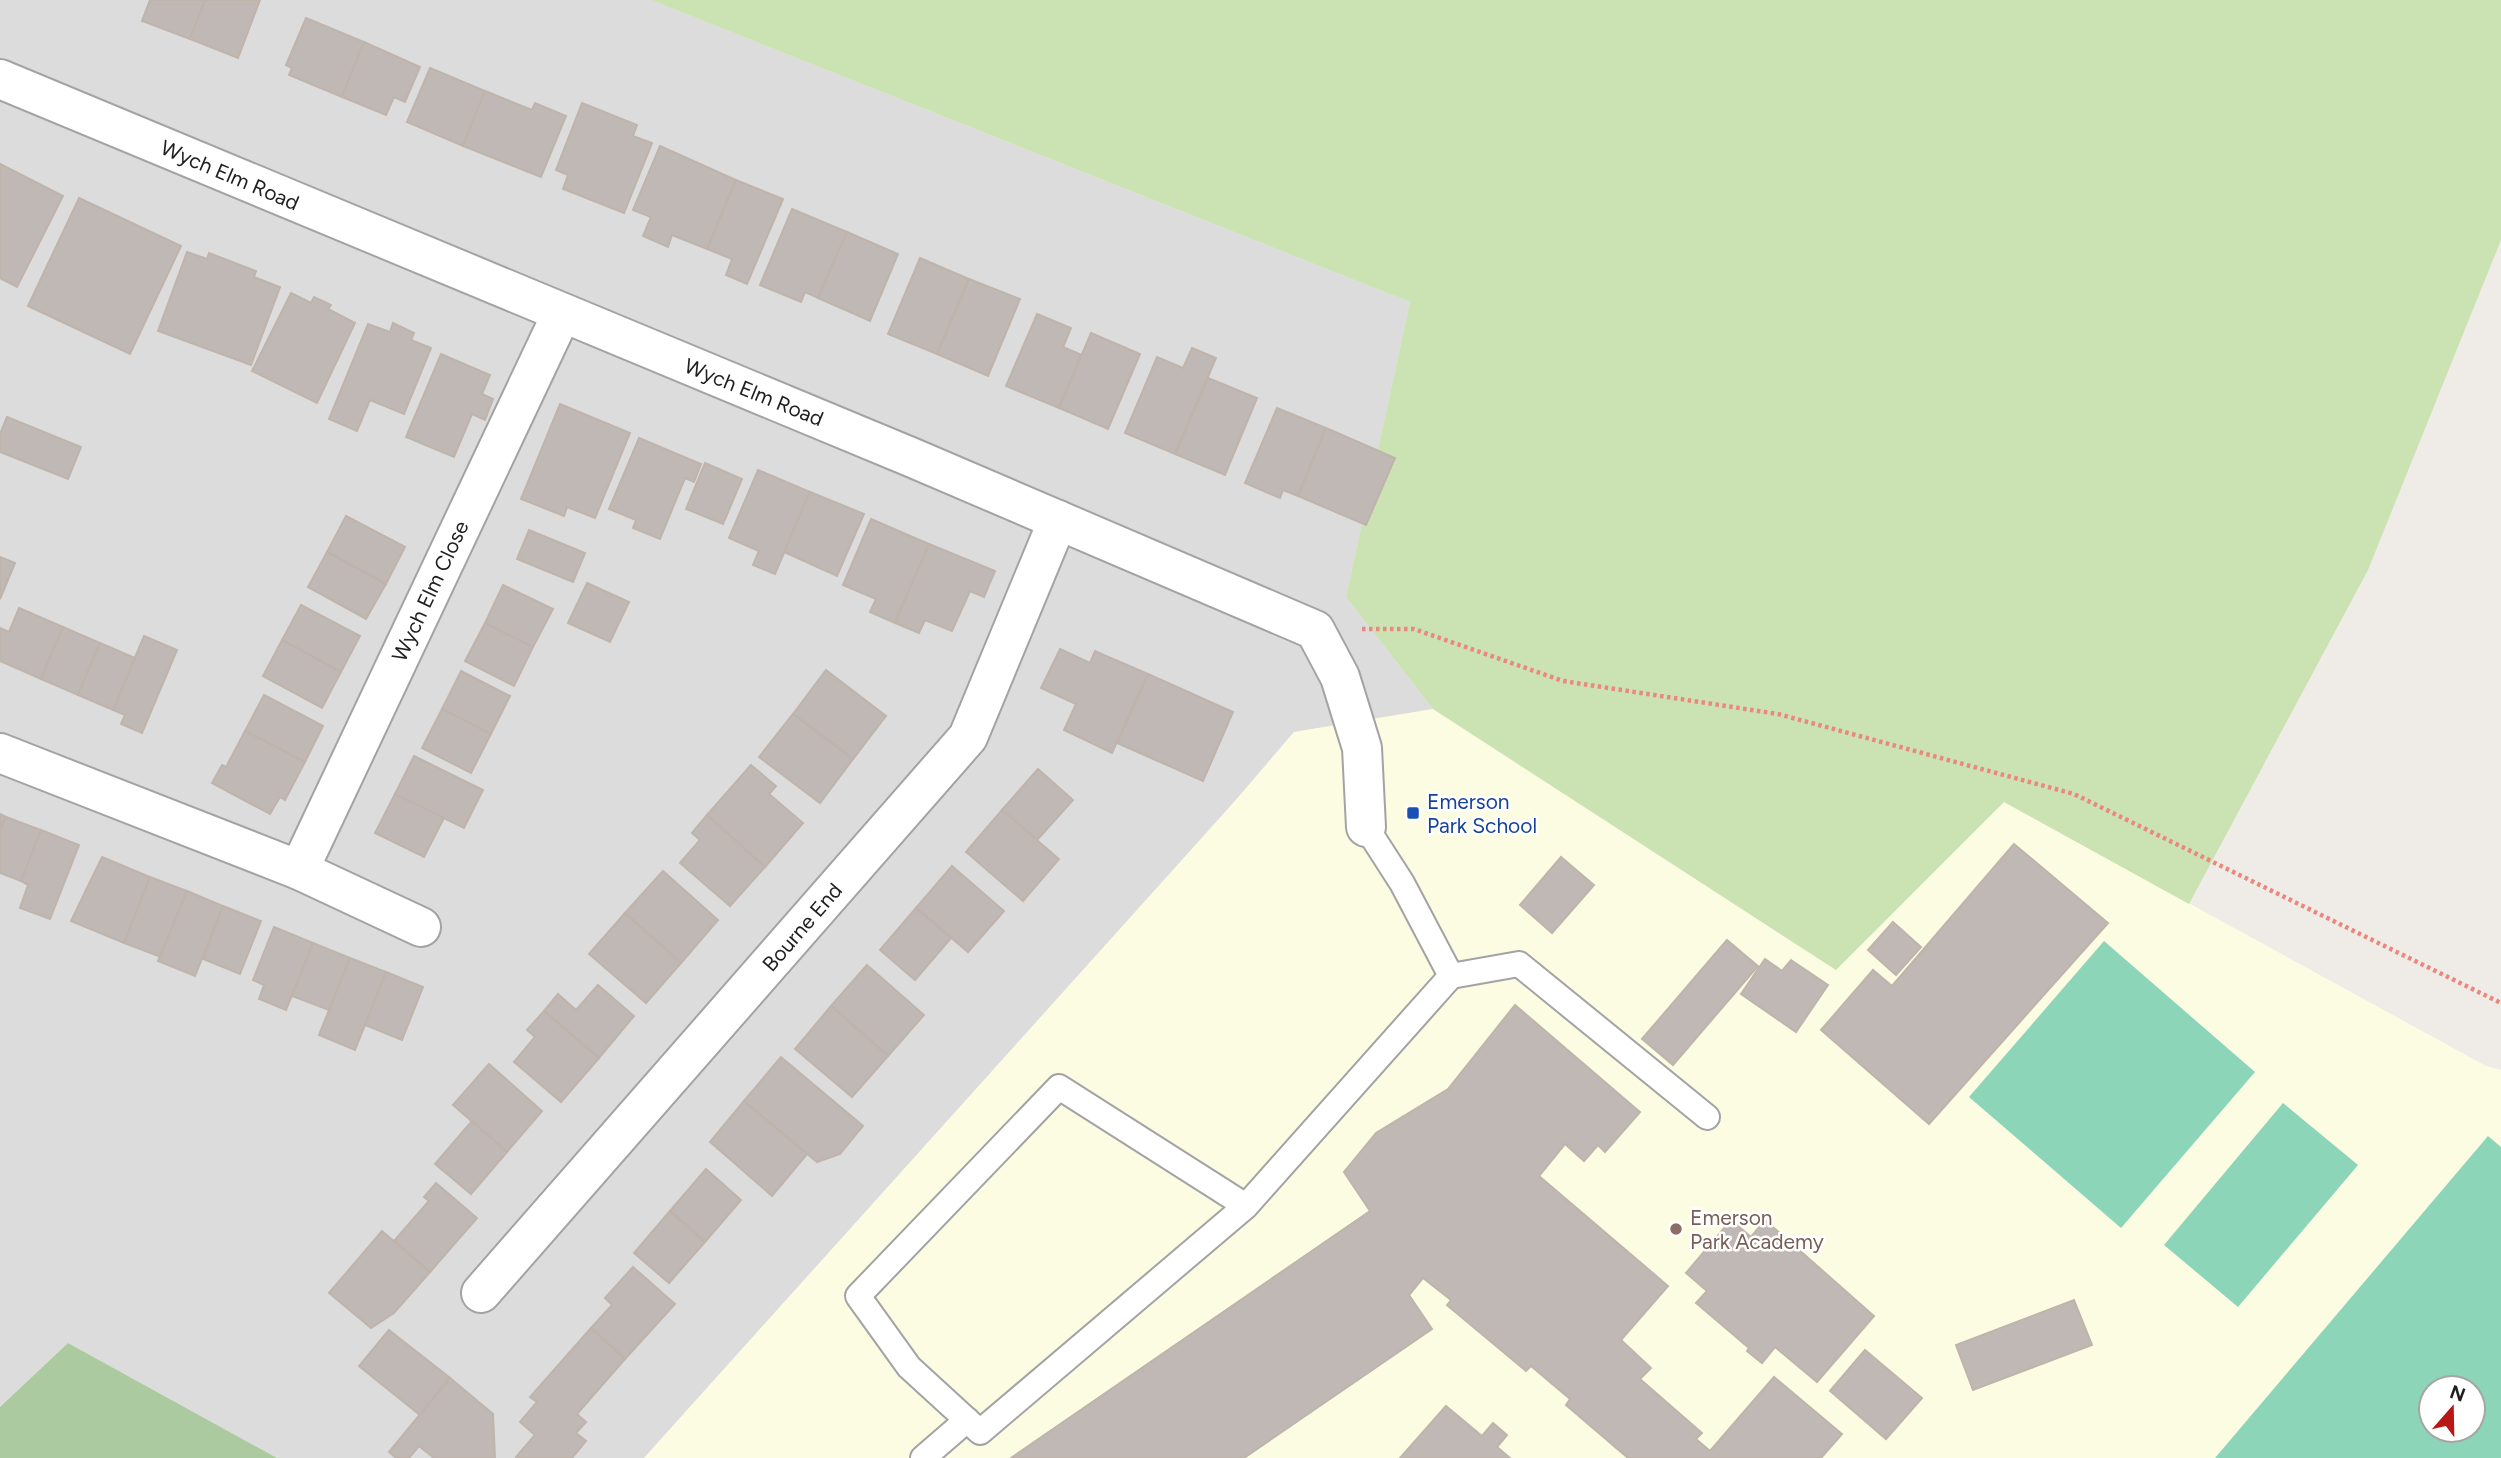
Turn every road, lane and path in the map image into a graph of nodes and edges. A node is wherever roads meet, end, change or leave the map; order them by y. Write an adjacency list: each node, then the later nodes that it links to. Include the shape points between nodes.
1 (0, 79): 2 (street, Wych Elm Road)
2 (562, 313): 3 (street, Wych Elm Road); 7 (street, Wych Elm Close)
3 (1058, 520): 4 (street, Wych Elm Road); 13 (street, Bourne End, via 968,737)
4 (1315, 630): 6 (street, via 1340,677 1362,748); 10 (path, via 1414,629 1563,681 1778,714 2074,793)
5 (0, 753): 7 (street)
6 (1366, 827): 9 (lane)
7 (299, 870): 8 (street)
8 (421, 927)
9 (1451, 976): 11 (lane, via 1518,964); 12 (lane)
10 (2501, 1003)
11 (1707, 1117)
12 (1246, 1206): 14 (lane, via 980,1432); 14 (lane, via 1059,1087 858,1296 909,1367)
13 (481, 1293)
14 (967, 1420): 15 (lane)
15 (923, 1458)

